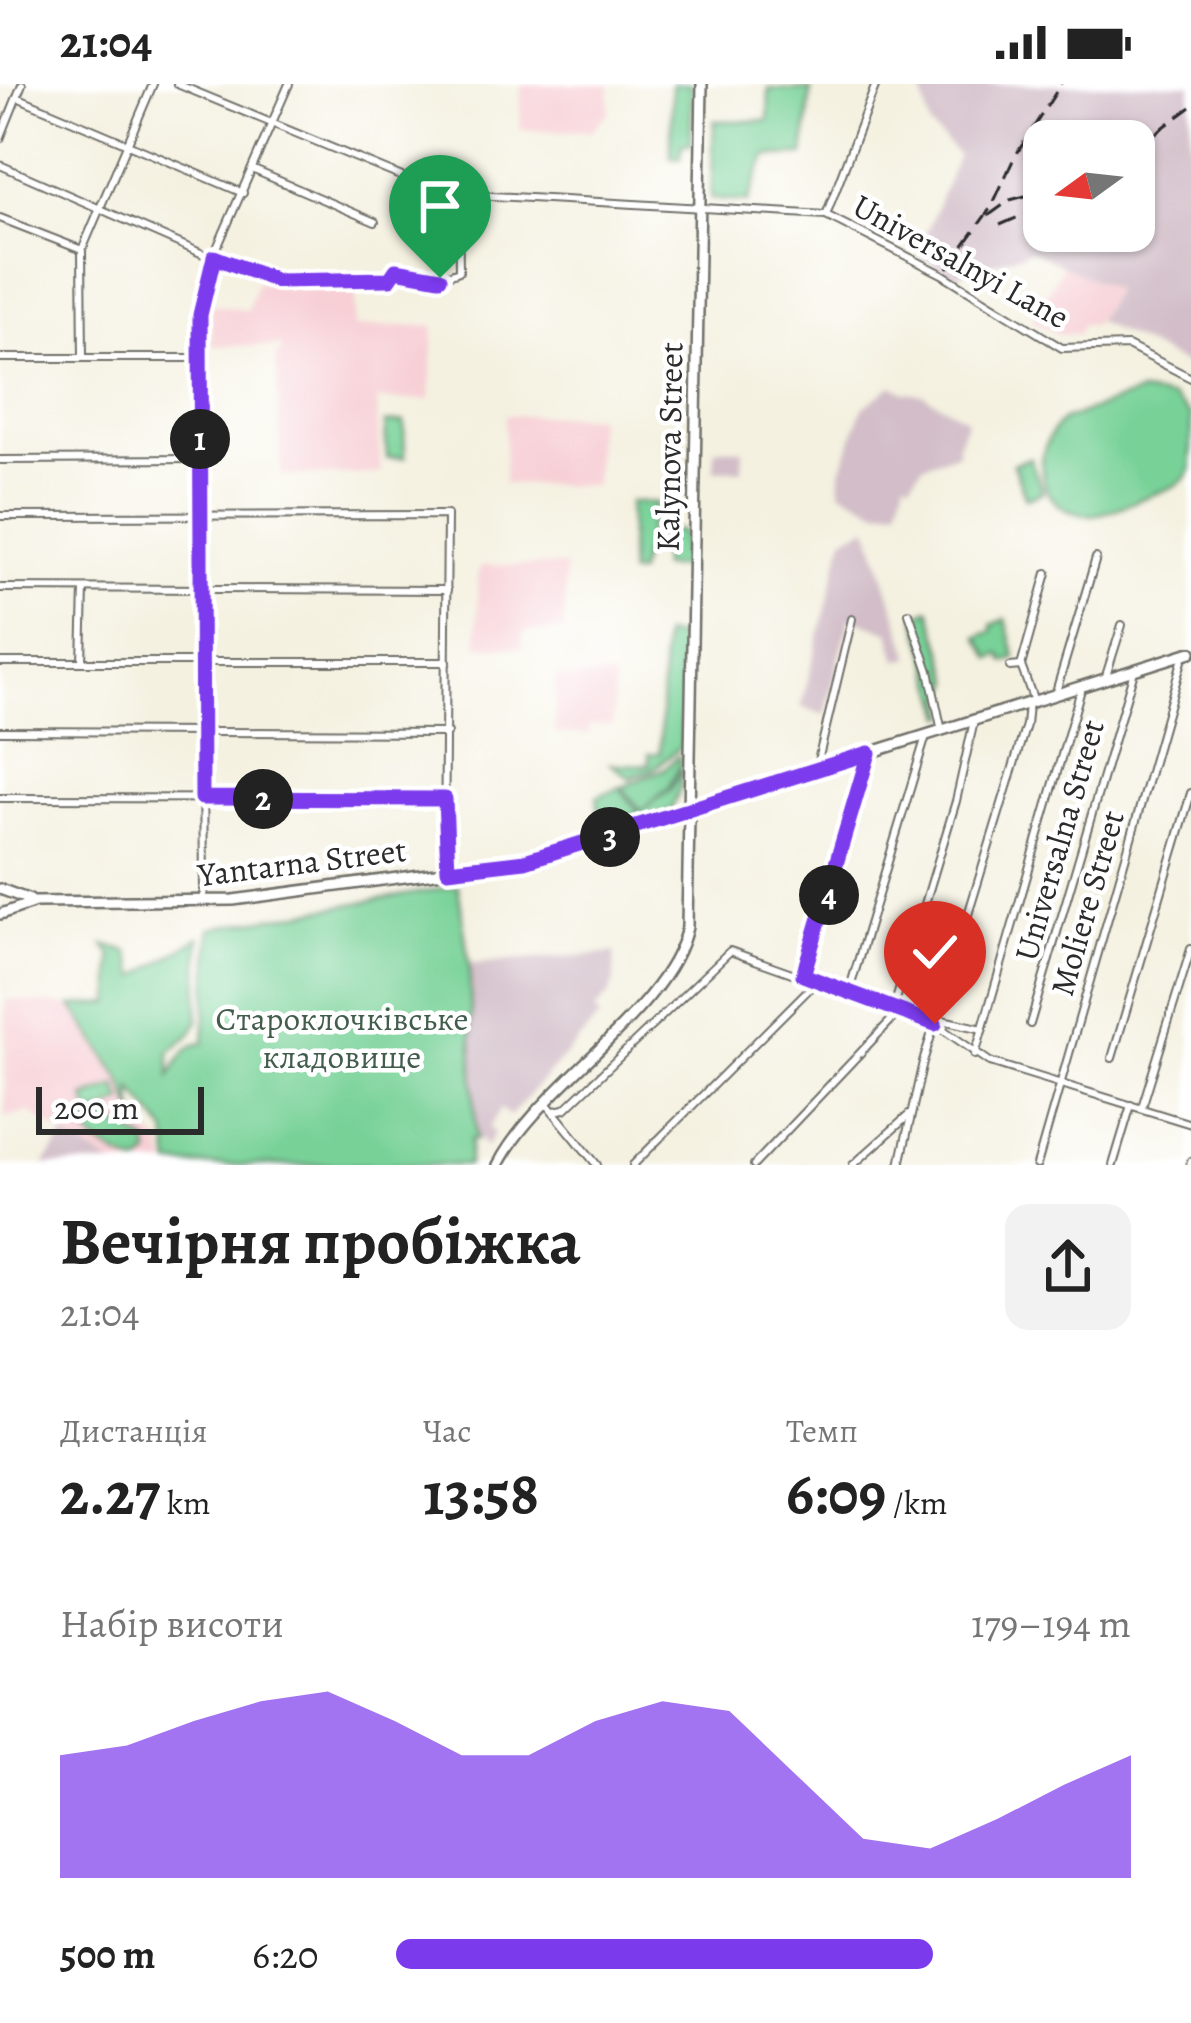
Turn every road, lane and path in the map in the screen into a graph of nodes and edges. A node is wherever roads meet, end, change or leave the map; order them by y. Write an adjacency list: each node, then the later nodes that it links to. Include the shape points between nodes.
1 (22, 84): 7 (street)
2 (153, 84): 10 (street)
3 (177, 84): 8 (street, Universalnyi Lane)
4 (290, 84): 8 (street)
5 (702, 84): 15 (main road, Kalynova Street)
6 (876, 84): 17 (street)
7 (17, 97): 9 (street); 10 (street)
8 (274, 124): 12 (street); 14 (street, Universalnyi Lane)
9 (0, 139)
10 (129, 146): 13 (street); 16 (street)
11 (0, 165): 16 (street)
12 (254, 170): 13 (street); 19 (street)
13 (243, 193): 21 (street)
14 (458, 196): 15 (street, Universalnyi Lane); 21 (street, via 459,271 440,278 396,270 390,279 277,281)
15 (700, 206): 17 (street, Universalnyi Lane); 63 (main road, Kalynova Street)
16 (99, 209): 20 (street); 21 (street)
17 (826, 215): 25 (street, Universalnyi Lane, via 1063,348 1128,346)
18 (0, 218): 20 (street)
19 (375, 222)
20 (82, 250): 23 (street)
21 (214, 257): 24 (street)
22 (0, 358): 23 (street)
23 (83, 358): 24 (street)
24 (200, 358): 26 (street)
25 (1191, 378)
26 (200, 459): 27 (street); 28 (street)
27 (0, 460)
28 (202, 514): 29 (street); 33 (street); 35 (street, via 447,515)
29 (0, 516)
30 (1096, 558): 49 (street)
31 (1047, 573): 44 (street)
32 (0, 587): 34 (street)
33 (202, 587): 34 (street); 35 (street); 42 (street)
34 (84, 589): 41 (street)
35 (447, 590): 43 (street)
36 (909, 613): 53 (street)
37 (852, 619): 58 (street)
38 (1122, 625): 47 (street)
39 (1188, 653): 46 (main road, Yantarna Street); 79 (street, Moliere Street)
40 (0, 662): 41 (street)
41 (82, 662): 42 (street)
42 (202, 662): 43 (street); 54 (street)
43 (446, 662): 55 (street)
44 (1021, 666): 45 (street); 50 (street)
45 (1010, 667)
46 (1134, 670): 47 (main road, Yantarna Street); 75 (street, Universalna Street)
47 (1105, 679): 48 (main road, Yantarna Street)
48 (1082, 686): 49 (main road, Yantarna Street); 76 (street)
49 (1055, 695): 50 (main road, Yantarna Street)
50 (1031, 702): 51 (main road, Yantarna Street); 74 (street)
51 (974, 721): 53 (main road, Yantarna Street); 73 (street)
52 (0, 731): 54 (street)
53 (942, 731): 56 (main road, Yantarna Street)
54 (202, 733): 55 (street); 61 (street)
55 (447, 733): 62 (street)
56 (926, 736): 57 (main road, Yantarna Street); 72 (street)
57 (869, 753): 58 (main road, Yantarna Street); 70 (street)
58 (816, 769): 63 (main road, Yantarna Street)
59 (1191, 793): 78 (street)
60 (0, 798): 61 (street)
61 (202, 798): 62 (street); 67 (street)
62 (445, 799): 64 (street)
63 (691, 812): 64 (main road, Yantarna Street, via 525,861); 81 (main road, Kalynova Street, via 681,951)
64 (448, 870): 67 (main road, Yantarna Street)
65 (0, 889): 66 (main road, Yantarna Street); 68 (main road)
66 (35, 902): 67 (main road, Yantarna Street); 68 (main road, Yantarna Street)
67 (204, 903)
68 (0, 914)
69 (1191, 949): 82 (street)
70 (803, 975): 71 (street); 81 (street, via 730,951 565,1109)
71 (817, 981): 72 (street); 87 (street)
72 (848, 992): 73 (street)
73 (895, 1011): 74 (street); 88 (street)
74 (935, 1024): 76 (street); 77 (street); 83 (street)
75 (1030, 1024)
76 (983, 1029): 77 (street)
77 (975, 1055): 79 (street)
78 (1112, 1058)
79 (1061, 1085): 80 (street); 91 (street, Moliere Street)
80 (1131, 1104): 82 (street); 92 (street)
81 (550, 1107): 85 (main road, Kalynova Street, via 519,1132); 86 (street)
82 (1142, 1107): 84 (street)
83 (911, 1112): 89 (street); 90 (street)
84 (1191, 1124)
85 (498, 1165)
86 (597, 1165)
87 (633, 1165)
88 (754, 1165)
89 (853, 1165)
90 (900, 1165)
91 (1037, 1165)
92 (1113, 1165)

